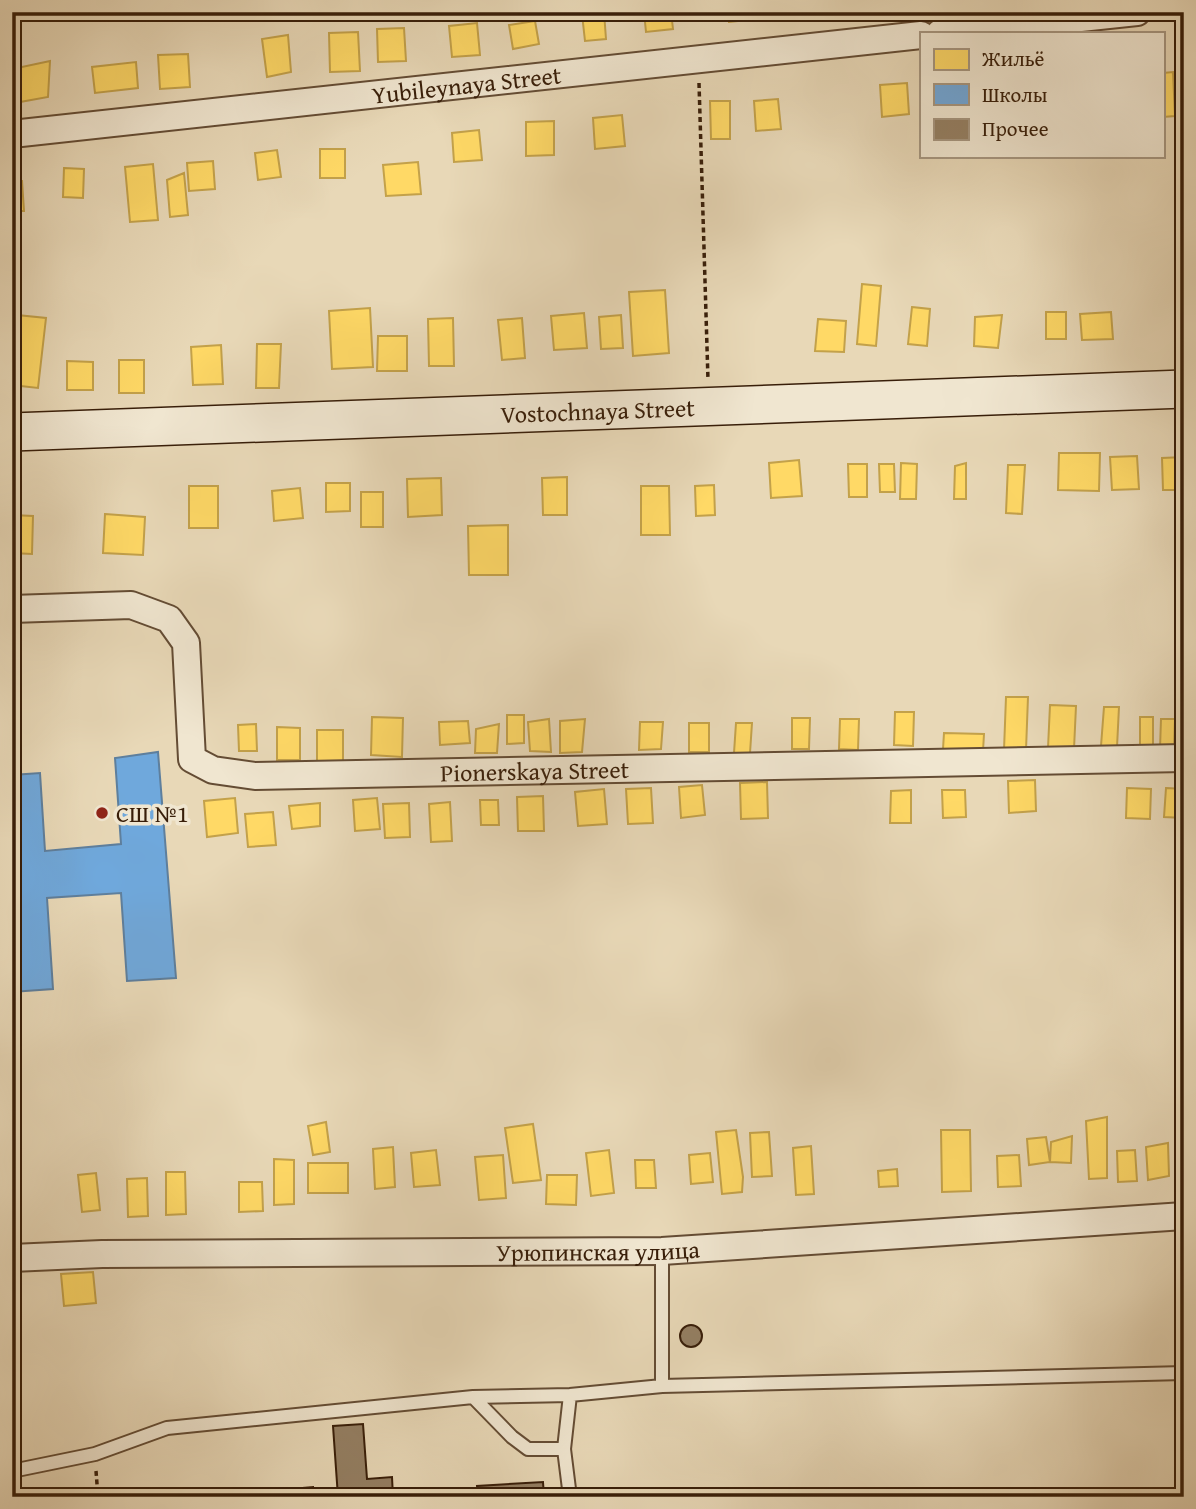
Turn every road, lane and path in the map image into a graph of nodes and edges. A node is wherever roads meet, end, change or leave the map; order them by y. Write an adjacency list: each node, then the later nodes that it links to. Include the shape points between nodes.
1 (1137, 12): 2 (street)
2 (949, 32)
3 (920, 35): 4 (street, Yubileynaya Street)
4 (698, 59): 5 (street, Yubileynaya Street); 7 (path)
5 (12, 134)
6 (1184, 389): 7 (street, Vostochnaya Street)
7 (709, 406): 8 (street, Vostochnaya Street)
8 (12, 432)
9 (12, 610): 10 (street, Pionerskaya Street, via 131,606 169,619 187,643 192,759 213,770 255,776)
10 (1184, 758)
11 (1184, 1216): 12 (street, Урюпинская улица)
12 (662, 1251): 13 (street, Урюпинская улица); 15 (lane)
13 (12, 1258)
14 (1184, 1373): 15 (lane)
15 (662, 1386): 16 (lane)
16 (570, 1395): 17 (lane); 18 (lane)
17 (473, 1396): 18 (lane, via 528,1449); 19 (lane, via 167,1428)
18 (564, 1449): 22 (lane)
19 (95, 1454): 20 (lane); 21 (path)
20 (12, 1471)
21 (98, 1497)
22 (570, 1497)

